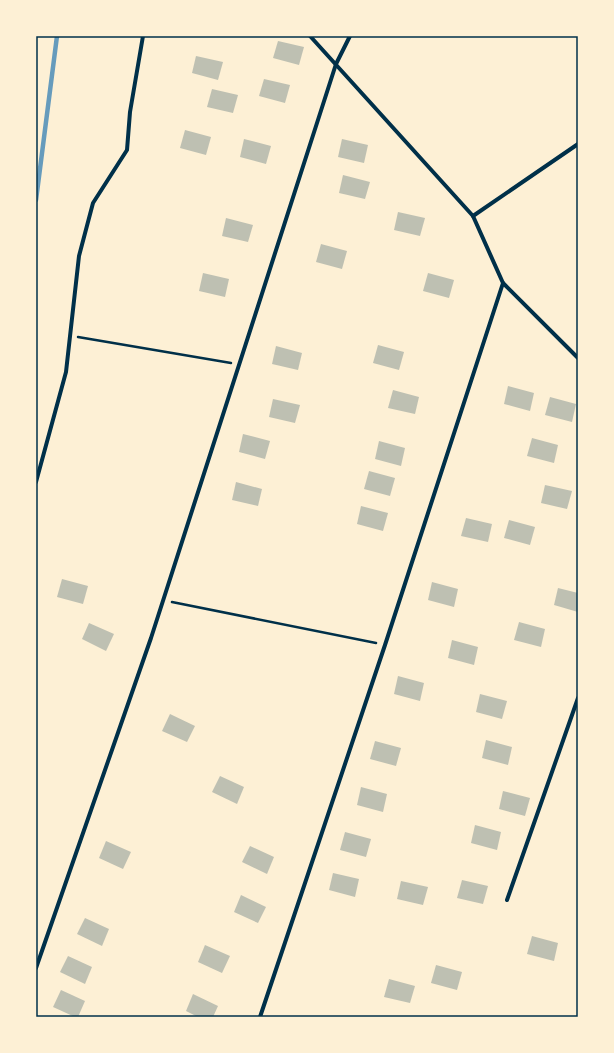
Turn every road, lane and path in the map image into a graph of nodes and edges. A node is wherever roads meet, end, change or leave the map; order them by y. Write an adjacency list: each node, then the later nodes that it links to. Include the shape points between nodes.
1 (143, 36): 8 (street, via 130,112 127,150 93,203 79,256)
2 (310, 36): 4 (street)
3 (350, 36): 4 (street)
4 (336, 64): 6 (street); 10 (street)
5 (578, 144): 6 (street)
6 (473, 216): 7 (street)
7 (503, 283): 9 (street); 13 (street)
8 (70, 336): 10 (path); 11 (street, via 66,372)
9 (578, 358)
10 (239, 365): 12 (street)
11 (36, 482)
12 (163, 600): 13 (path); 16 (street)
13 (385, 645): 17 (street)
14 (578, 698): 15 (street)
15 (507, 900)
16 (36, 968)
17 (260, 1017)

